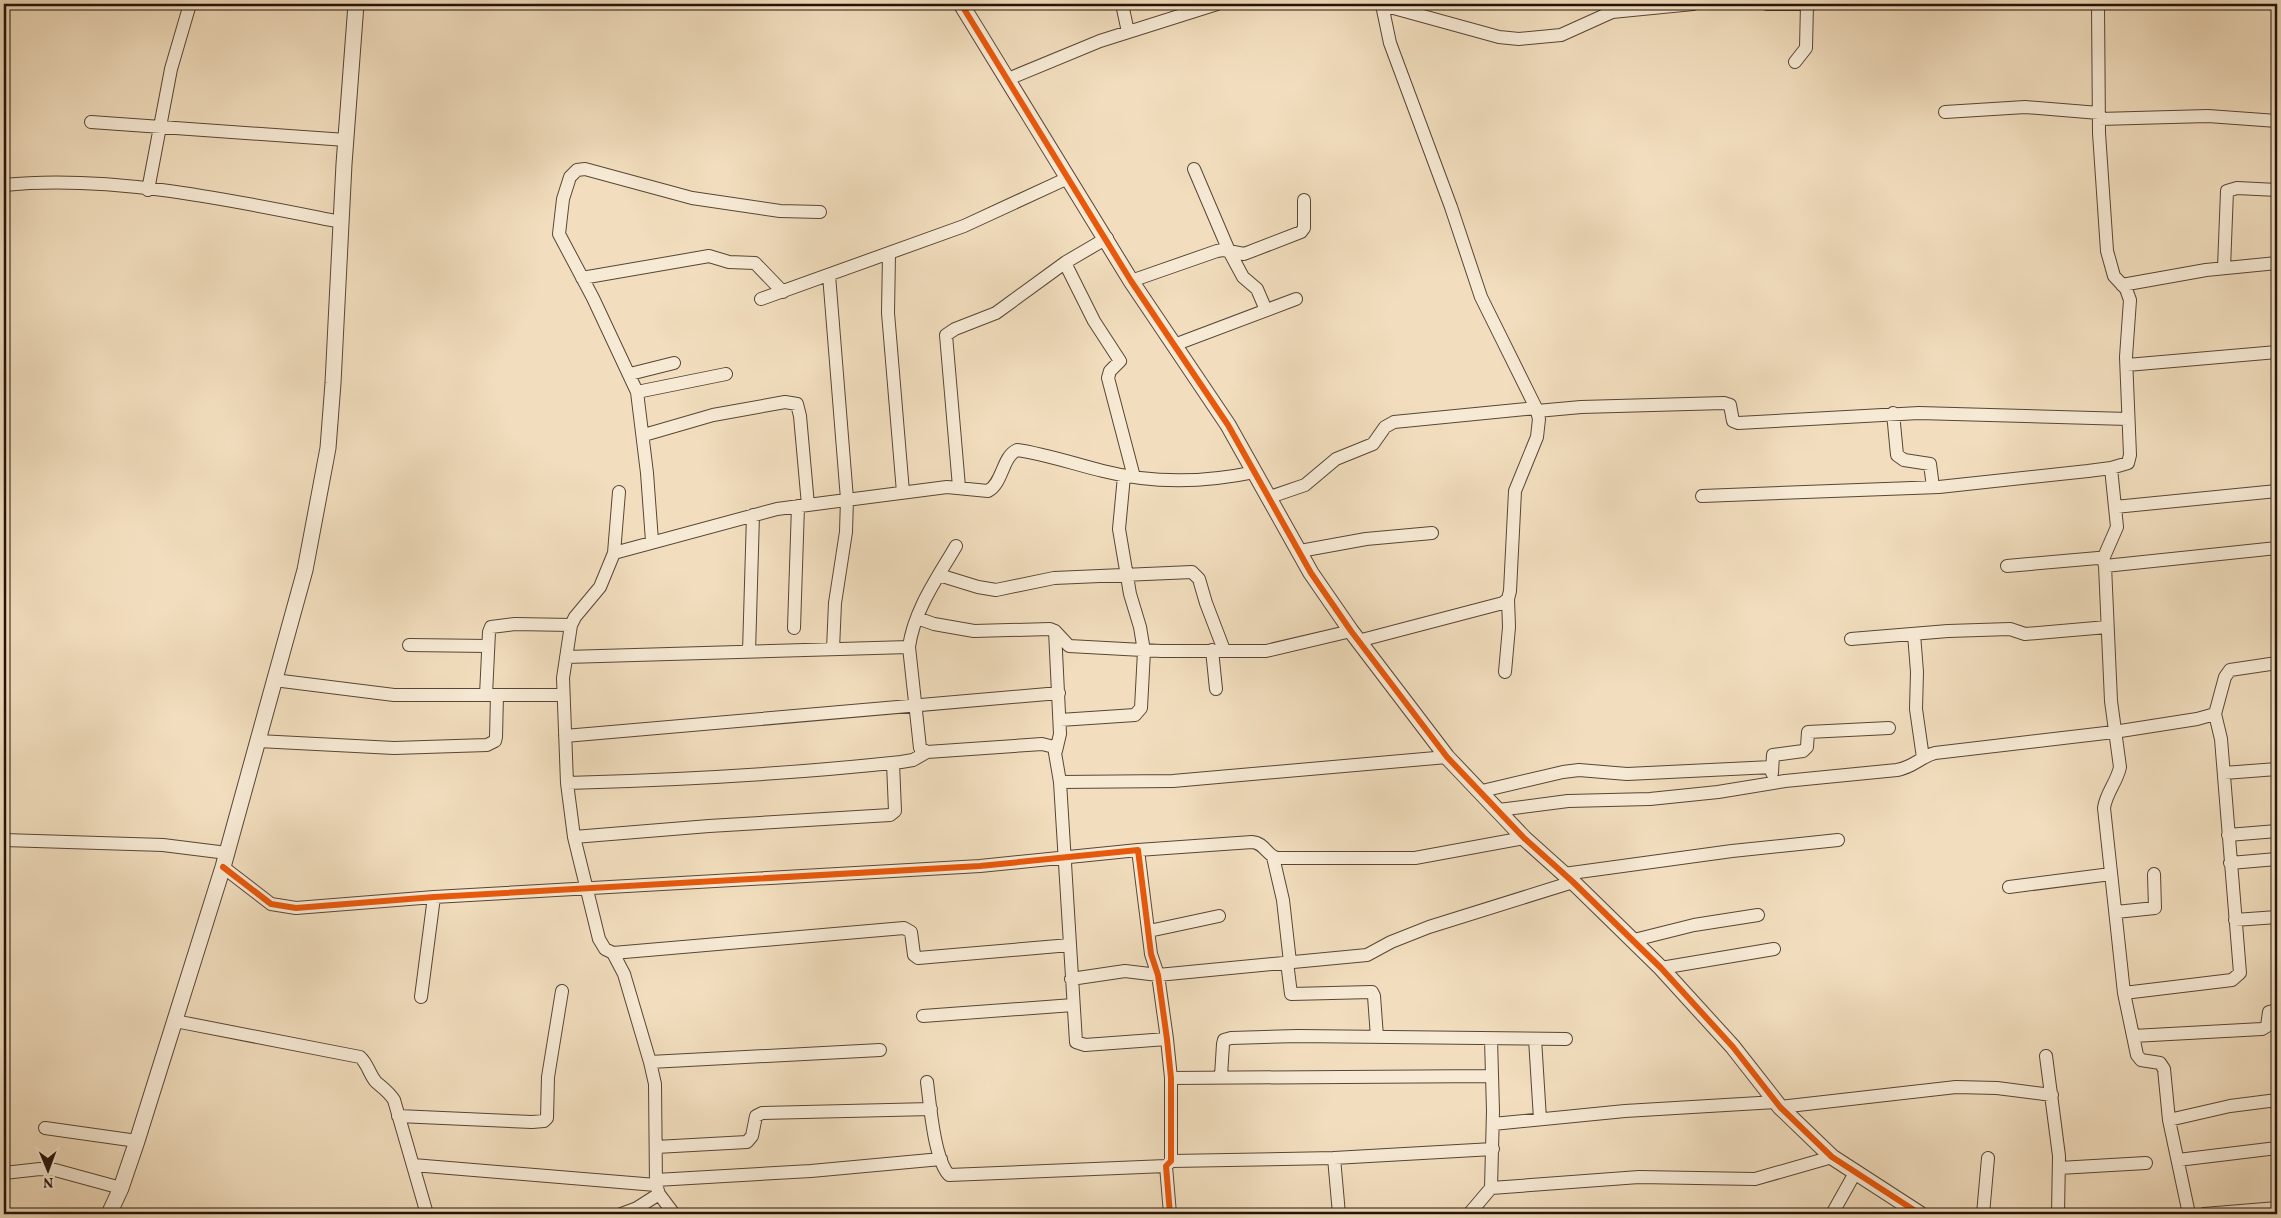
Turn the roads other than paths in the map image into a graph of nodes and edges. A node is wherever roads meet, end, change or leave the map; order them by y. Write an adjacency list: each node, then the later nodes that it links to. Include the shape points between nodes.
1 (190, 4): 21 (street, via 171,69)
2 (356, 4): 22 (street)
3 (961, 4): 16 (street)
4 (1122, 4): 14 (street)
5 (1171, 4): 13 (street)
6 (1216, 4): 13 (street)
7 (1383, 4): 8 (street, via 1499,37 1518,39 1561,35 1618,10); 52 (street, via 1390,43 1481,297)
8 (1693, 4)
9 (1767, 4): 10 (street)
10 (1807, 4): 11 (street); 15 (street, via 1806,48)
11 (1812, 4)
12 (2098, 4): 18 (street)
13 (1173, 17): 14 (street)
14 (1128, 32): 16 (street)
15 (1795, 62)
16 (1008, 79): 24 (street)
17 (1945, 112): 18 (street, via 2025,107)
18 (2099, 116): 19 (street, via 2208,116); 40 (street, via 2107,251 2110,267)
19 (2277, 121)
20 (91, 122): 21 (street)
21 (161, 127): 22 (street); 26 (street)
22 (346, 140): 30 (street)
23 (1194, 169): 32 (street)
24 (1068, 178): 31 (street); 33 (street, via 964,226)
25 (4, 185): 26 (street, via 66,183)
26 (148, 190): 30 (street, via 207,196)
27 (2277, 190): 36 (street, via 2237,188 2227,191)
28 (1304, 200): 32 (street, via 1304,228 1301,232 1244,254)
29 (820, 212): 38 (street, via 780,211 692,198 597,172 577,170 570,177 563,199 559,227 560,239)
30 (341, 222): 99 (street, via 328,448 305,570)
31 (1107, 238): 34 (street); 39 (street)
32 (1229, 251): 39 (street, via 1217,251); 44 (street, via 1243,277 1257,289)
33 (889, 254): 37 (street); 63 (street, via 888,313)
34 (1065, 263): 58 (street, via 1094,321 1119,359 1119,364 1110,371 1108,378); 59 (street, via 996,313 946,335)
35 (2277, 263): 36 (street)
36 (2224, 268): 40 (street)
37 (829, 275): 41 (street); 66 (street)
38 (582, 278): 41 (street, via 709,256 729,262 755,263); 49 (street)
39 (1132, 281): 45 (street)
40 (2122, 285): 48 (street, via 2130,300)
41 (782, 292): 42 (street)
42 (761, 299)
43 (1296, 299): 44 (street)
44 (1266, 310): 45 (street)
45 (1174, 345): 57 (street, via 1228,425)
46 (2277, 352): 48 (street)
47 (674, 363): 49 (street)
48 (2127, 365): 54 (street)
49 (630, 374): 51 (street)
50 (726, 374): 51 (street)
51 (638, 392): 55 (street)
52 (1537, 410): 53 (street, via 1724,403 1730,405 1733,421 1738,423); 65 (street, via 1394,422 1385,427 1373,444 1336,459 1305,485); 80 (street, via 1537,437 1515,491)
53 (1893, 413): 54 (street); 60 (street, via 1897,455 1904,460 1930,464)
54 (2128, 419): 56 (street, via 2129,459 2125,465)
55 (644, 434): 67 (street, via 713,415 785,402 797,404); 71 (street)
56 (2111, 468): 60 (street); 68 (street)
57 (1255, 472): 58 (street, via 1176,482); 65 (street)
58 (1129, 476): 59 (street, via 1017,450 1011,454 992,489 983,491); 79 (street, via 1119,529)
59 (959, 487): 63 (street)
60 (1933, 487): 64 (street)
61 (2277, 491): 68 (street)
62 (619, 492): 75 (street)
63 (903, 492): 66 (street)
64 (1702, 496)
65 (1270, 497): 74 (street)
66 (847, 499): 67 (street); 92 (street)
67 (803, 505): 69 (street); 84 (street)
68 (2115, 507): 76 (street, via 2117,531)
69 (753, 515): 71 (street); 95 (street)
70 (1432, 533): 74 (street, via 1366,539)
71 (652, 541): 75 (street)
72 (956, 546): 78 (street)
73 (2277, 548): 76 (street)
74 (1300, 551): 87 (street)
75 (614, 553): 82 (street, via 600,587)
76 (2104, 563): 77 (street); 83 (street)
77 (2007, 566)
78 (939, 575): 79 (street, via 996,590 1054,578); 81 (street)
79 (1127, 576): 93 (street, via 1188,572 1196,575); 94 (street)
80 (1508, 599): 87 (street); 98 (street, via 1510,627)
81 (917, 618): 85 (street, via 974,631); 91 (street)
82 (571, 625): 90 (street, via 491,627); 96 (street)
83 (2107, 627): 86 (street, via 2024,634 2003,629); 108 (street)
84 (794, 628)
85 (1055, 630): 94 (street, via 1068,646); 101 (street)
86 (1914, 634): 88 (street); 114 (street, via 1916,709)
87 (1354, 636): 93 (street, via 1266,651); 113 (street)
88 (1850, 639)
89 (408, 645): 90 (street)
90 (488, 646): 102 (street)
91 (910, 647): 92 (street); 104 (street)
92 (833, 649): 95 (street)
93 (1218, 650): 94 (street); 100 (street)
94 (1144, 651): 106 (street, via 1141,708 1138,712 1127,716)
95 (749, 652): 96 (street)
96 (566, 657): 103 (street)
97 (2277, 663): 105 (street, via 2230,670)
98 (1504, 672)
99 (274, 680): 102 (street, via 394,695); 110 (street)
100 (1216, 690)
101 (1060, 693): 104 (street); 106 (street)
102 (491, 695): 103 (street); 110 (street, via 496,737 487,745 394,748)
103 (563, 695): 109 (street)
104 (916, 706): 109 (street); 112 (street, via 920,748)
105 (2215, 714): 108 (street); 118 (street)
106 (1060, 720): 111 (street)
107 (1888, 728): 116 (street, via 1807,733 1804,751 1773,755)
108 (2114, 732): 114 (street, via 1935,753); 136 (street, via 2120,766 2104,808)
109 (565, 736): 120 (street)
110 (258, 741): 134 (street)
111 (1056, 751): 112 (street, via 1050,745 1042,744); 119 (street)
112 (927, 752): 115 (street, via 913,760)
113 (1447, 757): 119 (street, via 1166,781); 122 (street)
114 (1923, 758): 121 (street, via 1914,766 1897,770)
115 (893, 763): 120 (street, via 679,780); 126 (street, via 895,811 890,815)
116 (1772, 767): 121 (street); 122 (street, via 1628,774 1579,770)
117 (2277, 769): 118 (street)
118 (2224, 773): 125 (street)
119 (1060, 782): 132 (street)
120 (567, 783): 126 (street)
121 (1773, 783): 123 (street, via 1650,799 1574,801)
122 (1482, 791): 123 (street)
123 (1499, 810): 127 (street)
124 (2277, 831): 125 (street)
125 (2228, 835): 135 (street)
126 (574, 837): 140 (street)
127 (1524, 838): 131 (street, via 1406,859); 138 (street)
128 (4, 840): 134 (street, via 163,845)
129 (1838, 840): 138 (street, via 1732,851)
130 (1138, 850): 131 (street, via 1252,842 1262,844); 132 (street); 147 (street)
131 (1273, 857): 152 (street, via 1283,900)
132 (1064, 859): 140 (street); 149 (street)
133 (2277, 859): 135 (street)
134 (225, 860): 141 (street, via 270,904 287,908); 162 (street)
135 (2230, 863): 146 (street)
136 (2111, 874): 139 (street); 142 (street)
137 (2154, 874): 142 (street, via 2155,908)
138 (1568, 878): 148 (street); 152 (street, via 1430,927 1367,955)
139 (2009, 887)
140 (586, 889): 141 (street); 151 (street, via 602,945)
141 (434, 897): 158 (street)
142 (2116, 912): 157 (street)
143 (1758, 915): 148 (street, via 1694,924)
144 (1219, 916): 147 (street)
145 (2277, 917): 146 (street)
146 (2235, 920): 157 (street, via 2240,967 2238,977)
147 (1148, 931): 154 (street)
148 (1634, 940): 153 (street)
149 (1070, 945): 151 (street, via 918,958 914,955 911,932 904,928); 155 (street)
150 (1774, 949): 153 (street)
151 (613, 953): 171 (street, via 624,974)
152 (1289, 962): 154 (street); 164 (street, via 1291,994 1372,992)
153 (1661, 968): 178 (street, via 1733,1046)
154 (1158, 975): 155 (street, via 1125,970); 165 (street)
155 (1071, 979): 159 (street)
156 (562, 991): 180 (street, via 548,1077 547,1118 544,1121)
157 (2124, 993): 163 (street)
158 (421, 998)
159 (1073, 1005): 161 (street); 165 (street, via 1075,1036 1079,1044)
160 (2277, 1010): 163 (street, via 2270,1012 2267,1026 2262,1029)
161 (923, 1016)
162 (174, 1021): 180 (street, via 360,1057 375,1081 391,1094); 185 (street)
163 (2133, 1036): 182 (street, via 2139,1058 2163,1065)
164 (1377, 1037): 166 (street); 172 (street, via 1226,1039)
165 (1168, 1039): 174 (street)
166 (1490, 1039): 167 (street); 173 (street)
167 (1535, 1039): 168 (street); 181 (street)
168 (1566, 1039)
169 (880, 1050): 171 (street)
170 (2046, 1056): 176 (street)
171 (650, 1062): 186 (street, via 655,1084)
172 (1221, 1076): 173 (street); 174 (street)
173 (1492, 1076): 183 (street)
174 (1171, 1078): 195 (street)
175 (927, 1082): 179 (street)
176 (2052, 1095): 178 (street, via 1956,1087); 197 (street)
177 (2277, 1100): 182 (street, via 2244,1103)
178 (1778, 1104): 181 (street, via 1625,1110); 189 (street)
179 (931, 1110): 186 (street, via 762,1113 756,1116 752,1136 747,1142); 192 (street)
180 (398, 1116): 196 (street)
181 (1540, 1119): 183 (street)
182 (2169, 1120): 193 (street)
183 (1493, 1124): 188 (street)
184 (45, 1128): 185 (street)
185 (137, 1141): 201 (street)
186 (656, 1147): 200 (street)
187 (2277, 1148): 193 (street)
188 (1493, 1149): 190 (street); 202 (street)
189 (1832, 1157): 199 (street); 202 (street, via 1750,1179 1639,1176)
190 (1334, 1158): 195 (street); 210 (street)
191 (1988, 1158): 214 (street)
192 (941, 1159): 195 (street, via 947,1172 953,1175); 200 (street)
193 (2178, 1160): 216 (street)
194 (2146, 1163): 197 (street)
195 (1168, 1164): 209 (street)
196 (413, 1165): 200 (street); 206 (street)
197 (2059, 1168): 215 (street)
198 (4, 1173): 201 (street, via 56,1170)
199 (1855, 1173): 212 (street); 213 (street)
200 (657, 1186): 207 (street, via 637,1208); 208 (street)
201 (121, 1188): 205 (street)
202 (1492, 1188): 211 (street)
203 (2277, 1208): 204 (street)
204 (2260, 1212): 217 (street)
205 (108, 1214)
206 (428, 1214)
207 (620, 1214)
208 (674, 1214)
209 (1170, 1214)
210 (1339, 1214)
211 (1469, 1214)
212 (1832, 1214)
213 (1920, 1214)
214 (1983, 1214)
215 (2058, 1214)
216 (2189, 1214)
217 (2204, 1214)

